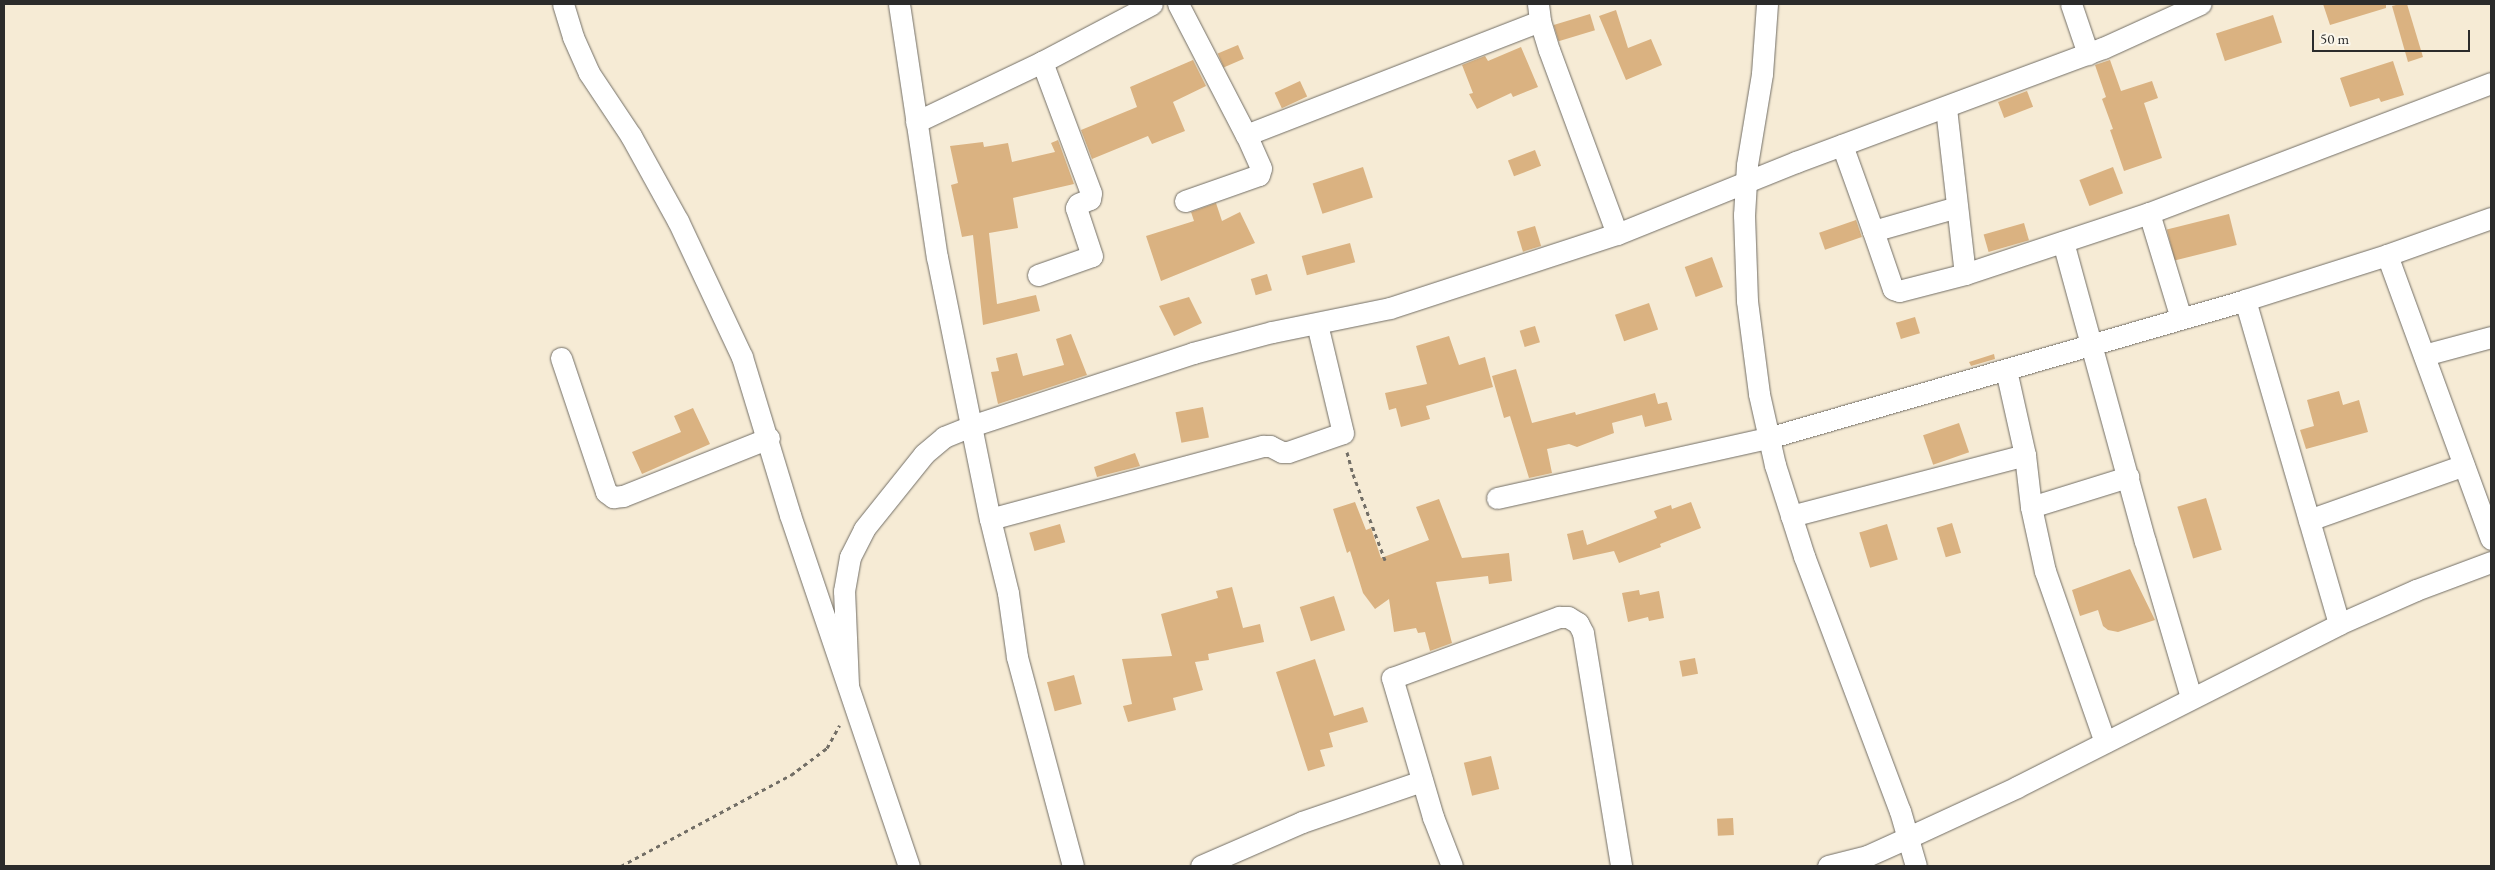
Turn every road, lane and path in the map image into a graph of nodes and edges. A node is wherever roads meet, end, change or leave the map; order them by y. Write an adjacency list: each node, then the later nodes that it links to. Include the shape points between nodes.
1 (563, 4): 37 (street, via 589,73 645,160 697,260 742,358)
2 (899, 4): 13 (street)
3 (1152, 4): 10 (street)
4 (1178, 4): 14 (street)
5 (1767, 4): 16 (street, via 1762,74)
6 (2071, 4): 9 (street)
7 (2200, 4): 9 (street)
8 (1539, 12): 14 (street); 22 (street)
9 (2088, 54): 12 (street)
10 (1042, 62): 13 (street); 26 (street, via 1091,194 1090,199 1076,208 1092,256)
11 (2491, 83): 19 (street)
12 (1946, 108): 15 (street); 18 (street)
13 (916, 122): 35 (street)
14 (1246, 135): 17 (street, via 1261,168 1260,175)
15 (1842, 146): 16 (street); 21 (street)
16 (1745, 183): 22 (street); 38 (street, via 1747,301)
17 (1185, 201)
18 (1957, 207): 21 (street); 25 (street)
19 (2149, 213): 23 (street); 28 (street)
20 (2491, 218): 24 (street)
21 (1874, 231): 25 (street, via 1895,292)
22 (1617, 234): 29 (street, via 1390,308)
23 (2063, 242): 25 (street); 31 (street)
24 (2387, 255): 27 (street); 32 (street)
25 (1965, 274)
26 (1038, 275)
27 (2245, 300): 28 (street); 46 (street)
28 (2181, 318): 31 (street)
29 (1316, 324): 35 (street, via 1254,336 1193,353); 36 (street)
30 (2491, 337): 32 (street)
31 (2091, 345): 34 (street); 41 (street)
32 (2424, 355): 40 (street)
33 (561, 358): 37 (street, via 606,492 613,497 623,496)
34 (2006, 370): 38 (street); 39 (street)
35 (971, 426): 45 (street); 51 (street, via 944,437 924,454 864,529 850,557 844,591)
36 (1343, 433): 45 (street, via 1288,452 1263,446); 48 (path, via 1353,474)
37 (769, 438): 51 (street, via 790,515)
38 (1768, 438): 42 (street); 44 (street)
39 (2025, 455): 43 (street); 44 (street)
40 (2464, 465): 46 (street); 47 (street)
41 (2128, 477): 43 (street); 52 (street)
42 (1497, 498)
43 (2032, 507): 54 (street, via 2045,571)
44 (1791, 516): 56 (street)
45 (990, 519): 59 (street, via 1008,593 1017,657)
46 (2309, 520): 50 (street)
47 (2491, 539)
48 (1385, 560)
49 (2491, 562): 50 (street)
50 (2339, 624): 52 (street)
51 (848, 685): 58 (street)
52 (2191, 697): 54 (street)
53 (841, 724): 57 (path, via 827,748 791,775)
54 (2105, 742): 56 (street)
55 (1422, 781): 60 (street, via 1302,822); 61 (street); 62 (street, via 1392,678 1552,620 1568,618 1578,623 1583,633)
56 (1909, 838): 63 (street, via 1867,856); 64 (street)
57 (621, 866)
58 (909, 866)
59 (1073, 866)
60 (1201, 866)
61 (1452, 866)
62 (1621, 866)
63 (1828, 866)
64 (1916, 866)

